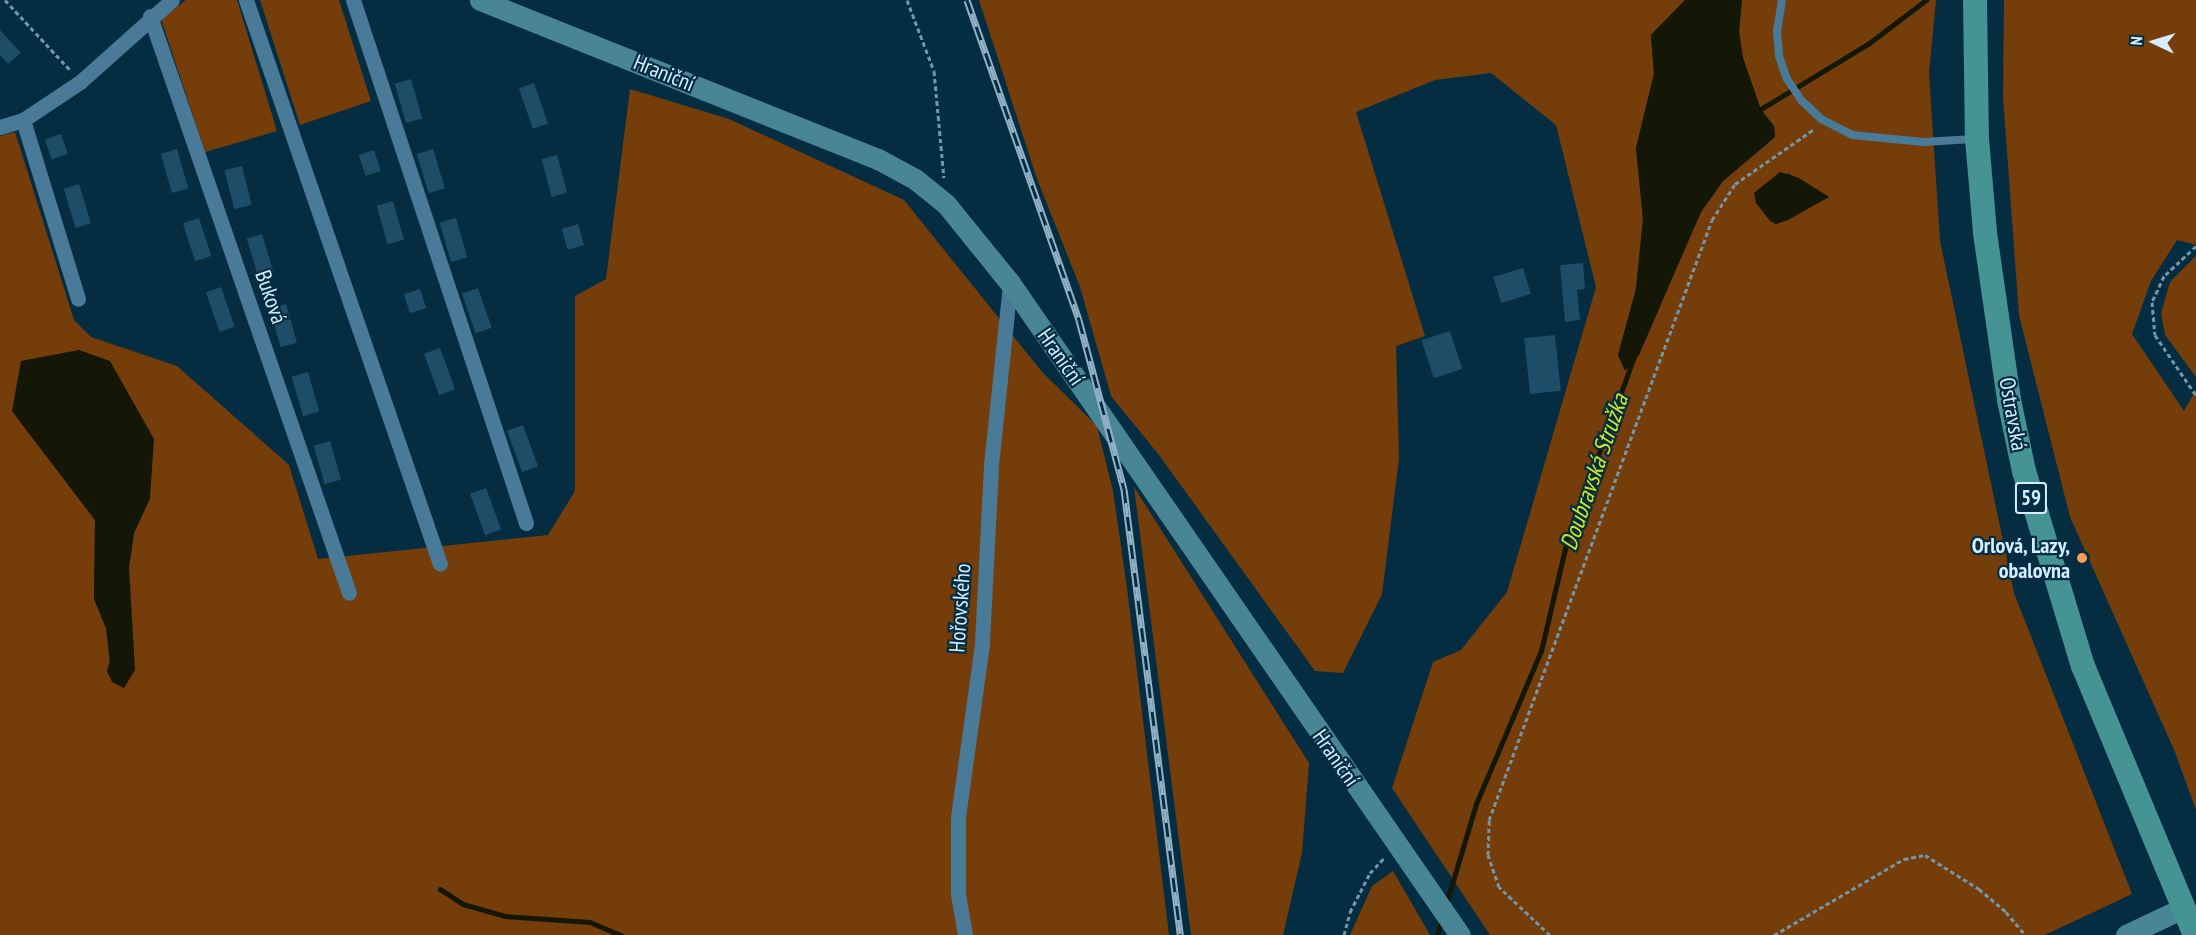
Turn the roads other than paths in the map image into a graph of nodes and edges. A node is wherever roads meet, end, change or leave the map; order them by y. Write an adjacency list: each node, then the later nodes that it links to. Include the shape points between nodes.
1 (172, 0): 7 (street)
2 (246, 0): 14 (street)
3 (353, 0): 13 (street)
4 (480, 0): 11 (main road, Hraniční, via 878,159 922,184 946,204)
5 (1782, 0): 10 (lane, via 1779,56 1802,101 1821,119 1852,135 1924,142)
6 (1975, 0): 10 (main road, Ostravská / 59)
7 (150, 16): 8 (street, via 81,82); 15 (street, Buková)
8 (23, 120): 9 (street); 12 (street)
9 (0, 127)
10 (1977, 139): 16 (main road, Ostravská / 59, via 1989,256 2024,471 2083,666)
11 (1010, 283): 17 (street, Hořovského, via 991,465 982,643 958,817 958,894); 18 (main road, Hraniční)
12 (78, 299)
13 (526, 524)
14 (440, 564)
15 (349, 593)
16 (2183, 908): 19 (main road); 20 (main road, 59)
17 (965, 935)
18 (1460, 935)
19 (2126, 935)
20 (2195, 935)

